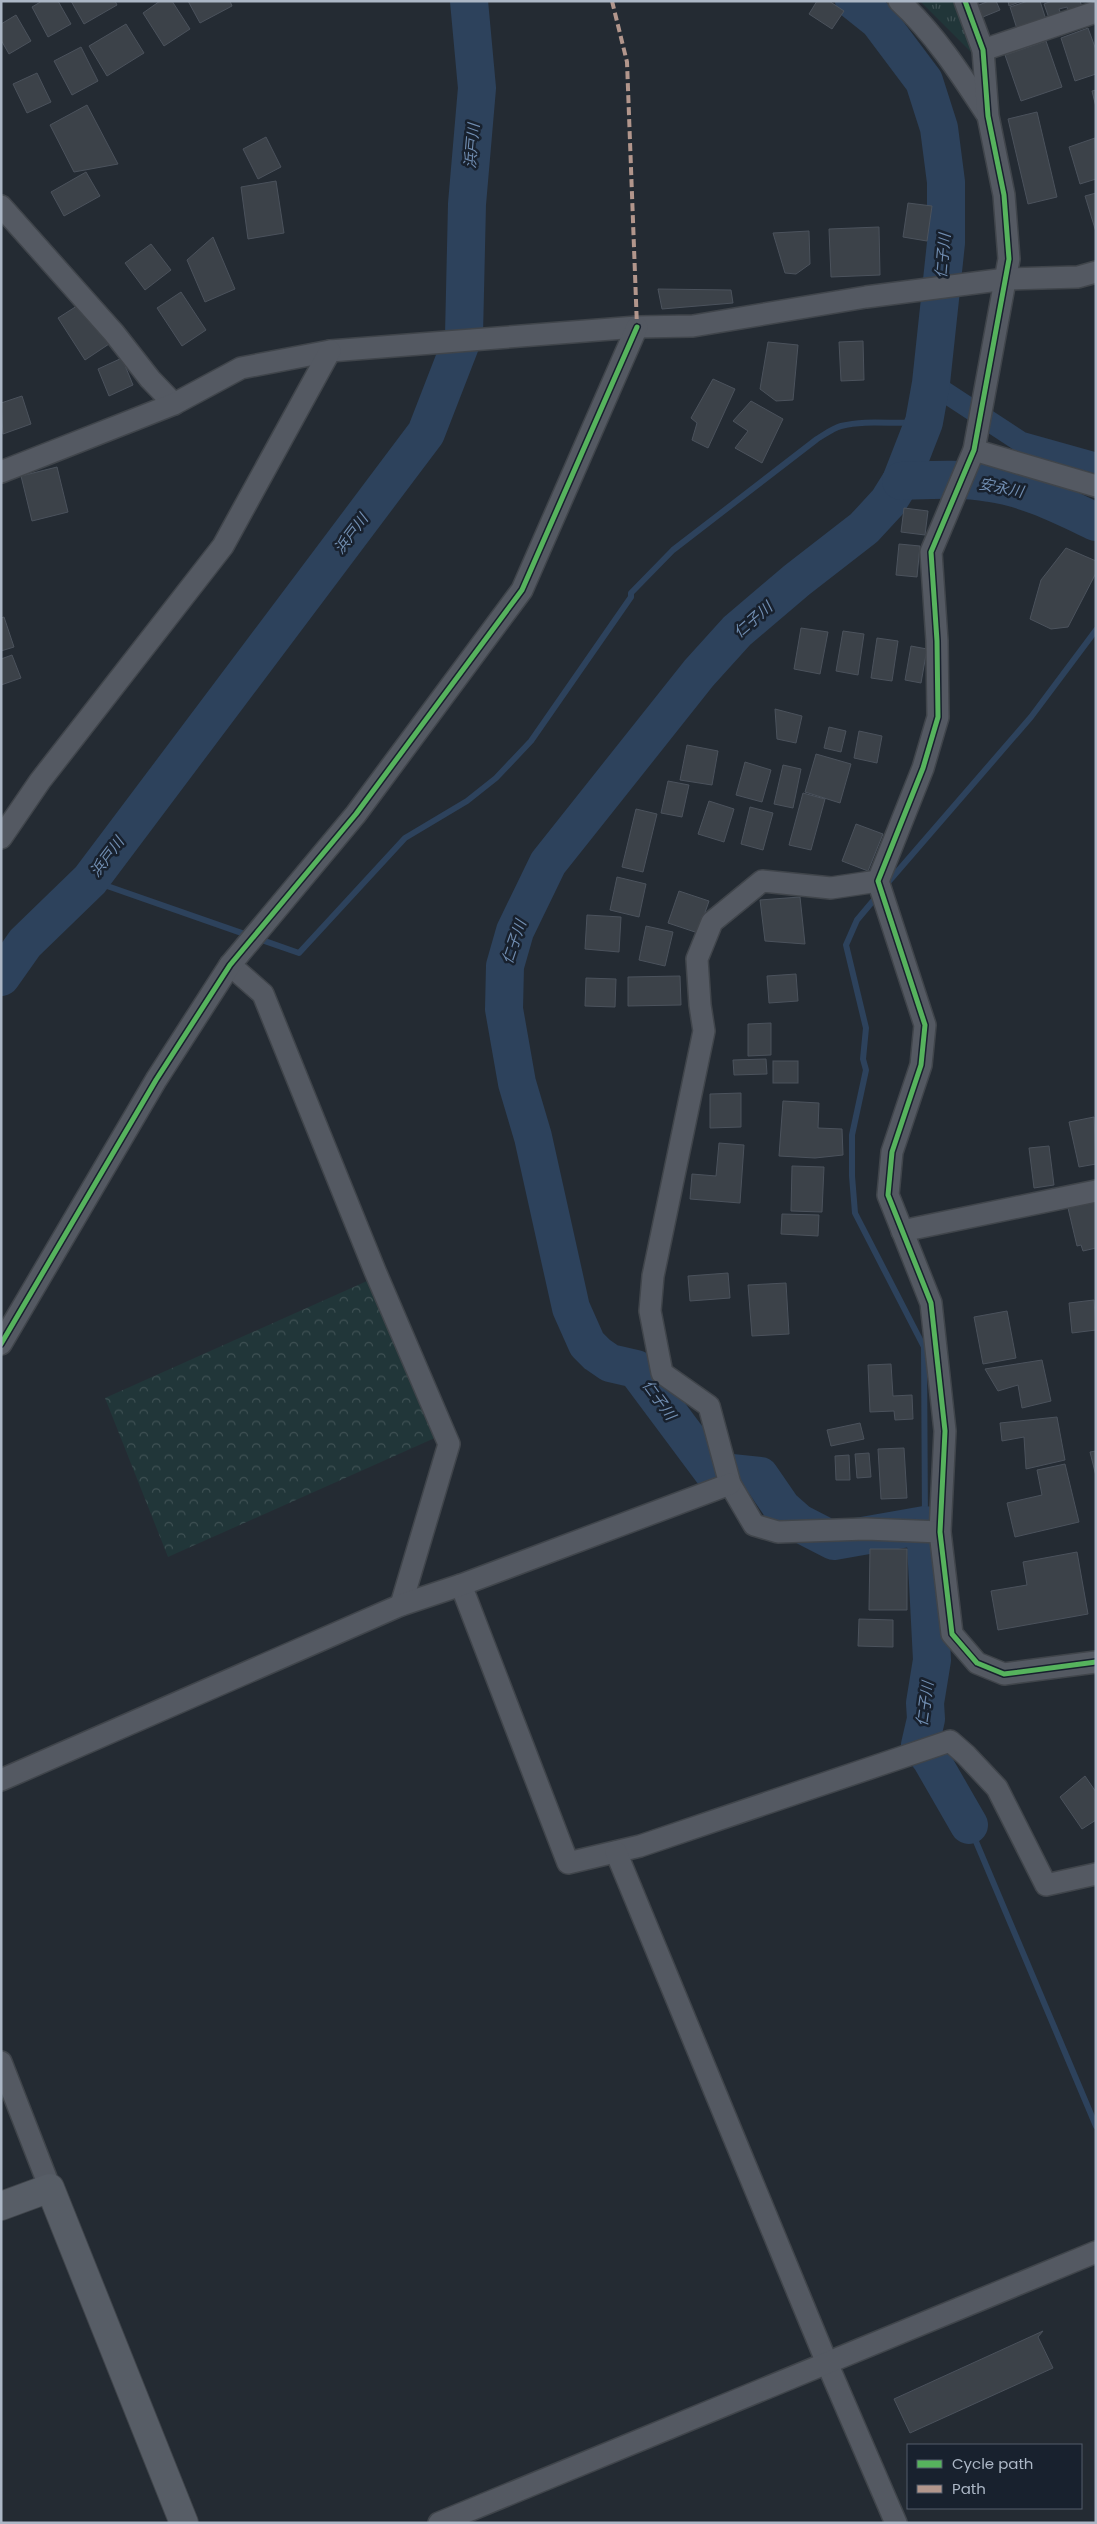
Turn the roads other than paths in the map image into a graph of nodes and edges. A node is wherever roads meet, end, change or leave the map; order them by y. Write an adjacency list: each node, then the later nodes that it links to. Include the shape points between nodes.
1 (899, 1): 5 (street, via 954,63)
2 (965, 1): 4 (street)
3 (1096, 12): 4 (street)
4 (983, 50): 5 (street)
5 (988, 116): 8 (street, via 1004,195 1009,258)
6 (1, 206): 11 (street)
7 (1096, 272): 8 (street, via 1078,277)
8 (1006, 279): 9 (street, via 866,297 693,326); 12 (street)
9 (637, 327): 10 (street); 17 (street, via 522,590 356,814)
10 (330, 351): 11 (street, via 241,368); 15 (street, via 223,546 40,781)
11 (174, 404): 13 (street)
12 (974, 450): 14 (street); 16 (street, via 931,552 938,717 923,768)
13 (1, 472)
14 (1096, 486)
15 (1, 838)
16 (878, 881): 19 (street, via 925,1025 921,1065 892,1152 888,1195); 21 (street, via 831,888 762,881 712,922 697,959 704,1031 654,1276 650,1311 662,1373 709,1406)
17 (230, 965): 20 (street, via 156,1080); 24 (street, via 263,994 375,1272 449,1444)
18 (1096, 1191): 19 (street)
19 (902, 1230): 22 (street, via 931,1303 945,1431)
20 (1, 1344)
21 (730, 1484): 22 (street, via 754,1525 778,1532 866,1529); 23 (street)
22 (940, 1532): 25 (street, via 952,1634 977,1663 1004,1674)
23 (461, 1585): 24 (street); 27 (street, via 568,1863)
24 (400, 1605): 26 (street)
25 (1096, 1662)
26 (1, 1780)
27 (616, 1852): 28 (street, via 950,1741 997,1788 1046,1885); 33 (street)
28 (1096, 1874)
29 (1, 2062): 30 (street)
30 (50, 2188): 31 (street); 34 (street)
31 (1, 2206)
32 (1096, 2252): 33 (street)
33 (827, 2363): 35 (street); 36 (street)
34 (184, 2523)
35 (439, 2523)
36 (896, 2523)

